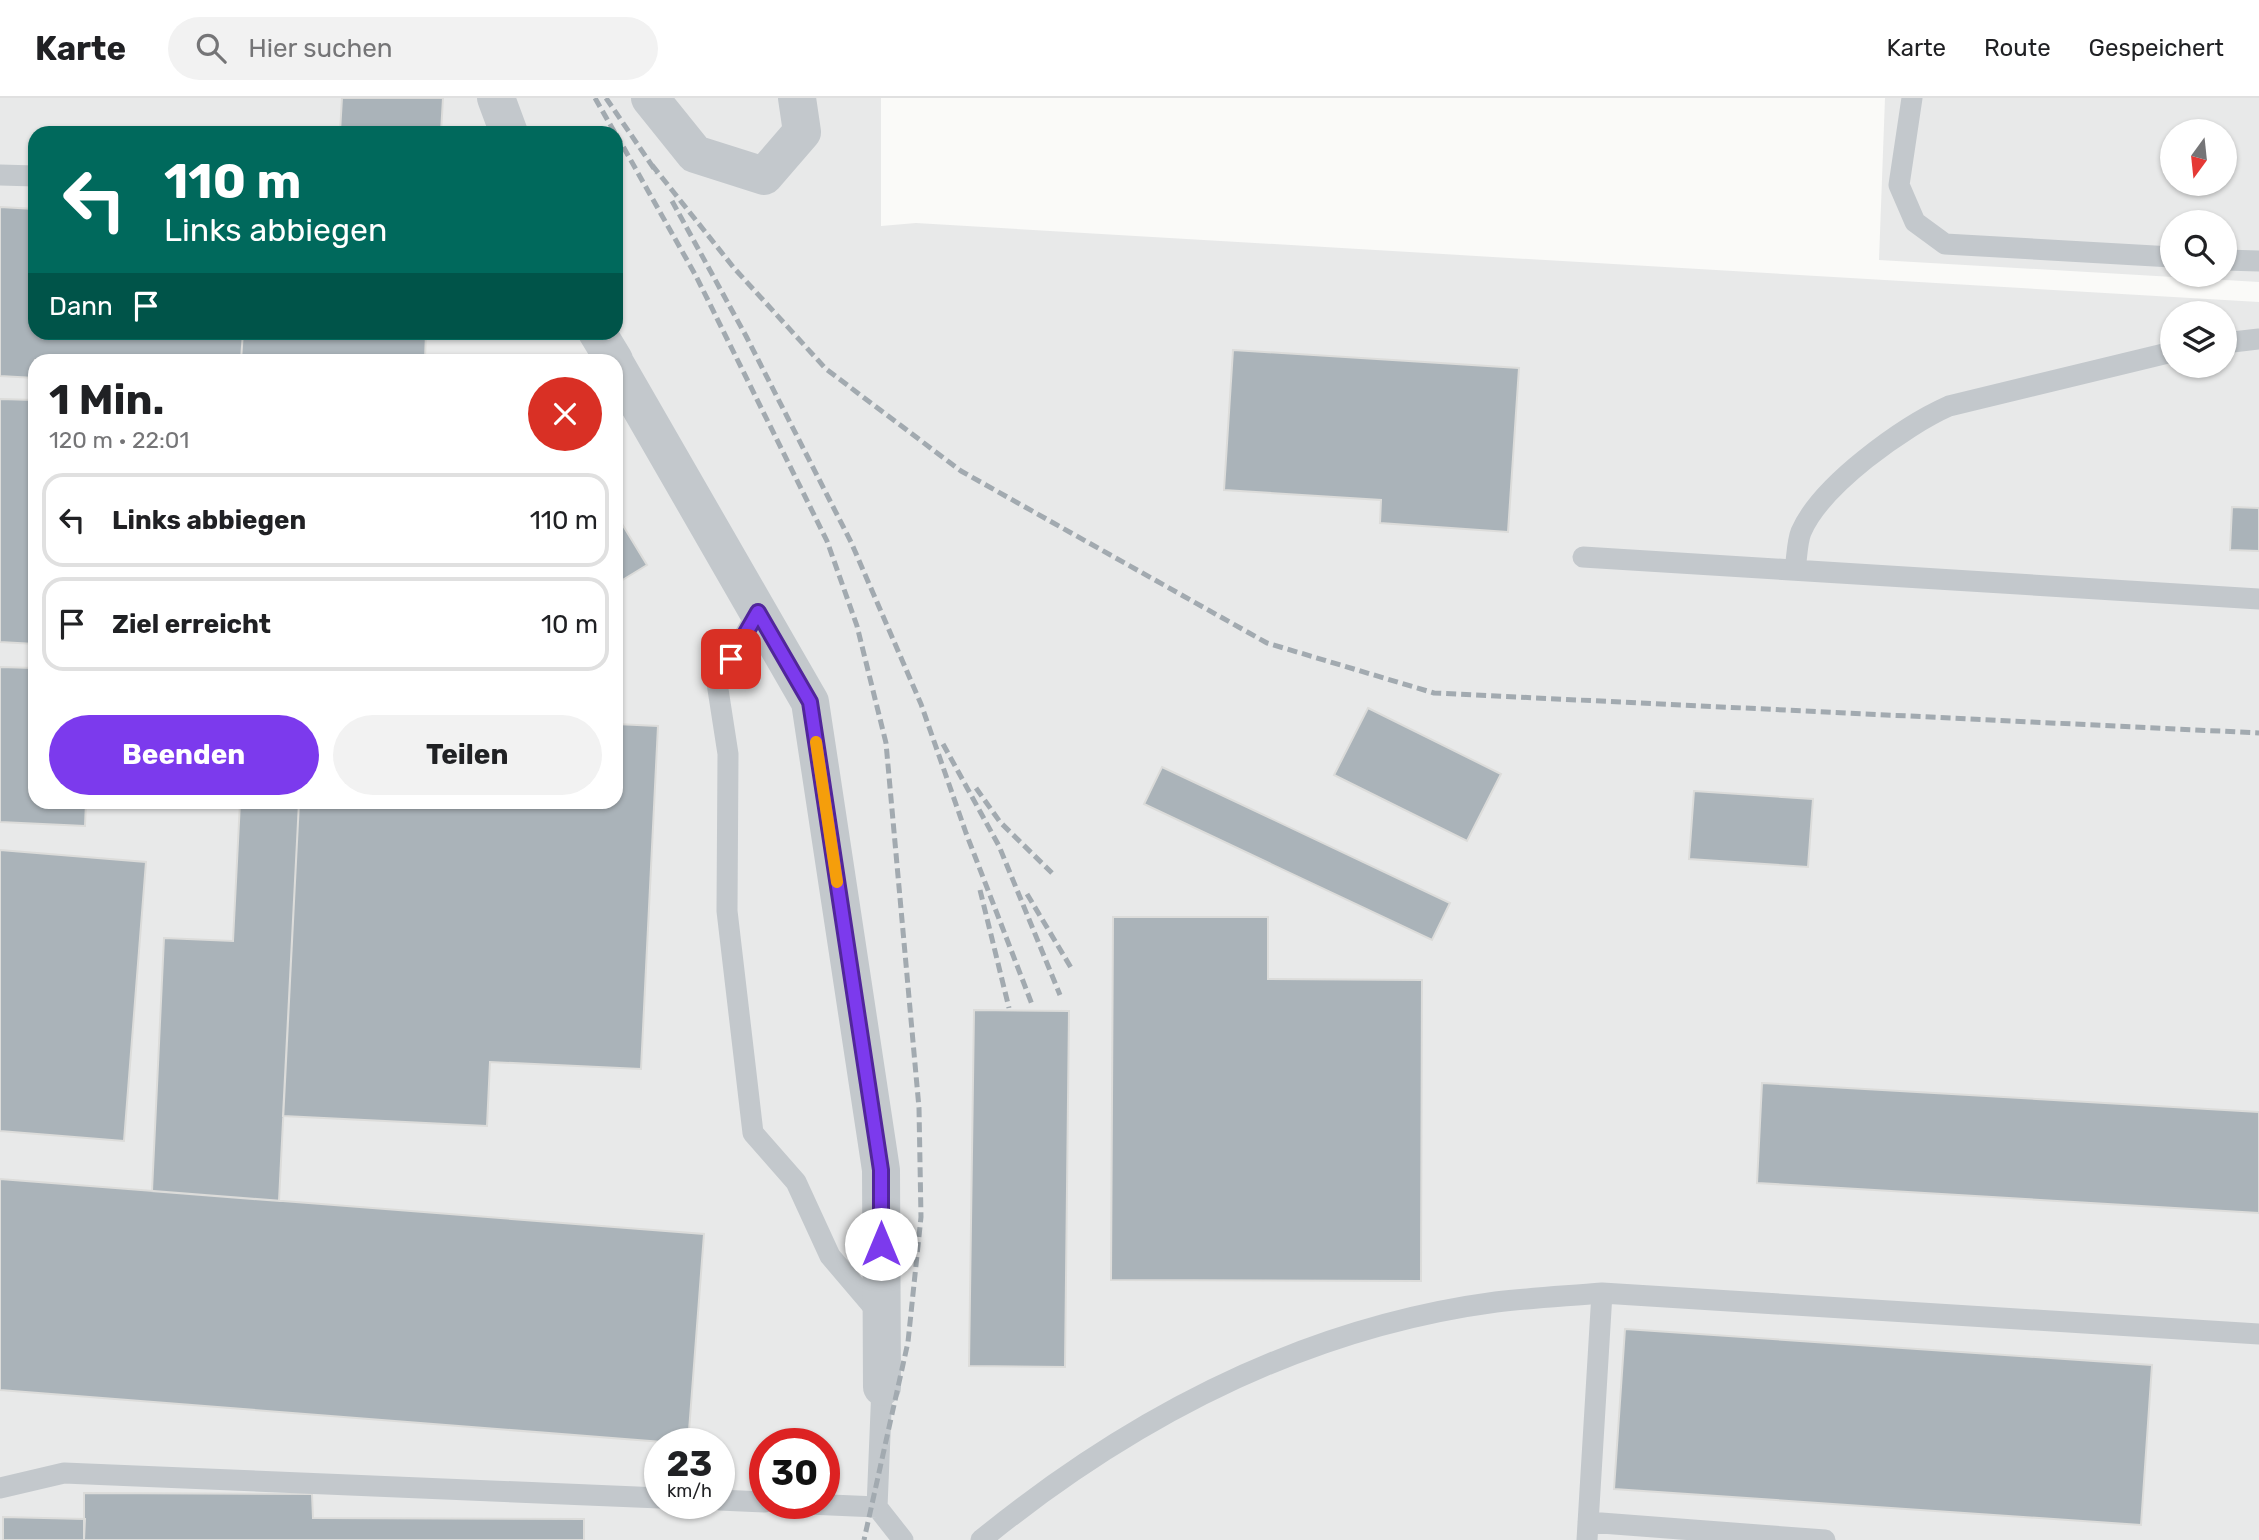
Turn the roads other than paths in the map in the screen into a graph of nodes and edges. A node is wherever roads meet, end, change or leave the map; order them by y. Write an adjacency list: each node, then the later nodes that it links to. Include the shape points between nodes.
1 (496, 98): 5 (street)
2 (650, 98): 3 (street, via 695,154 764,176 802,132)
3 (797, 98)
4 (1912, 98): 8 (lane, via 1899,185 1915,222 1945,244)
5 (506, 126)
6 (0, 175): 7 (lane)
7 (28, 176)
8 (2160, 256)
9 (2237, 260): 10 (lane)
10 (2259, 261)
11 (2259, 339): 12 (lane)
12 (2237, 342)
13 (2160, 355): 16 (lane, via 1949,406 1922,418 1876,449 1818,505 1801,532)
14 (623, 377): 18 (street)
15 (1584, 556): 16 (lane)
16 (1795, 569): 17 (lane)
17 (2259, 599)
18 (758, 612): 20 (street, via 810,702 881,1170); 20 (lane, via 717,683 728,754 727,911 753,1133 796,1182 830,1256)
19 (1602, 1293): 21 (lane); 27 (lane); 29 (lane, via 1495,1303 1390,1324 1341,1337 1250,1372 1136,1428 1049,1485)
20 (882, 1318): 22 (street)
21 (2259, 1334)
22 (882, 1387): 26 (lane)
23 (0, 1488): 24 (lane, via 64,1473)
24 (644, 1497)
25 (840, 1505): 26 (lane)
26 (877, 1507): 28 (lane)
27 (1587, 1531): 30 (lane)
28 (903, 1540)
29 (981, 1540)
30 (1825, 1540)

